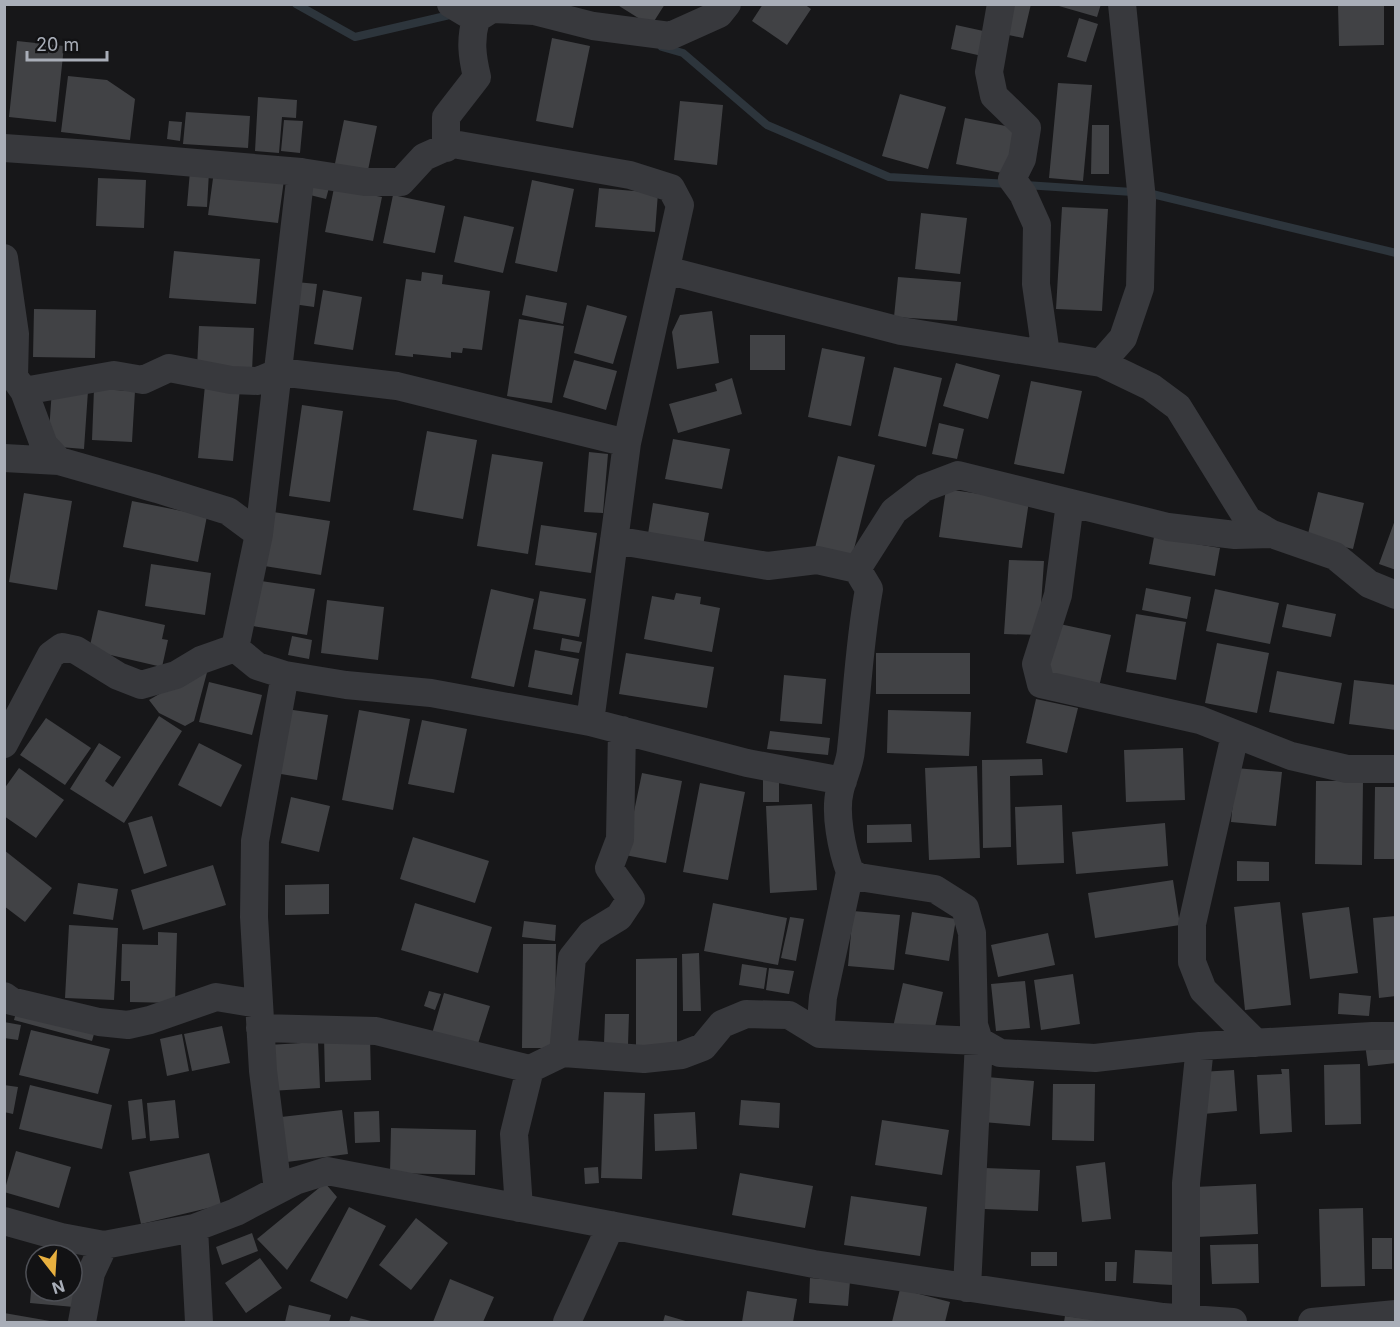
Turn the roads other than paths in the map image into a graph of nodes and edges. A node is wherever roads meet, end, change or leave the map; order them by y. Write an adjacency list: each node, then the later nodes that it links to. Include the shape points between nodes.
1 (451, 4): 5 (street)
2 (727, 4): 5 (street, via 719,14 670,36 593,26 534,11 492,9)
3 (1001, 4): 11 (street, via 989,72 994,96 1027,128 1022,159 1012,178 1037,225 1036,284)
4 (1122, 4): 12 (street, via 1142,200 1140,288 1124,338)
5 (476, 19): 7 (street, via 471,35 477,77 446,117)
6 (4, 148): 8 (street)
7 (446, 148): 8 (street, via 423,157 401,182 365,182); 10 (street, via 453,144 630,175 671,188 680,205)
8 (301, 172): 13 (street)
9 (4, 258): 14 (street, via 15,334 14,377)
10 (666, 270): 11 (street, via 901,331); 15 (street)
11 (1046, 354): 12 (street)
12 (1101, 363): 20 (street, via 1150,387 1178,407 1248,520)
13 (279, 372): 14 (street, via 258,381 169,368 143,380 114,375); 15 (street, via 397,386); 19 (street)
14 (24, 391): 17 (street, via 44,445)
15 (627, 443): 21 (street)
16 (4, 458): 17 (street)
17 (59, 460): 19 (street, via 228,511)
18 (1070, 503): 20 (street, via 1168,527 1235,536); 22 (street, via 958,475 924,488 894,511); 28 (street, via 1058,595 1036,664 1041,684 1200,720)
19 (259, 534): 24 (street)
20 (1272, 534): 23 (street, via 1335,556 1369,584)
21 (614, 540): 22 (street, via 768,566 817,560); 26 (street)
22 (857, 569): 31 (street, via 869,589 861,630 851,753)
23 (1395, 595)
24 (235, 648): 25 (street, via 257,666); 29 (street, via 201,660 176,675 141,684 118,676 76,650 62,647 51,655)
25 (285, 675): 26 (street, via 431,693); 34 (street, via 255,840)
26 (590, 722): 27 (street)
27 (622, 730): 31 (street, via 747,763); 40 (street, via 620,839 609,868 631,899 619,917 591,934 572,958)
28 (1235, 735): 30 (street, via 1291,756 1347,769); 38 (street, via 1192,924 1192,962 1203,990)
29 (4, 744)
30 (1395, 769)
31 (843, 781): 32 (street, via 839,818)
32 (849, 873): 35 (street, via 823,997); 37 (street, via 859,878 935,889 965,908 972,933 974,1025)
33 (7, 1003): 34 (street, via 128,1025 216,997)
34 (259, 1016): 41 (street, via 376,1031); 42 (street)
35 (820, 1034): 37 (street); 40 (street, via 789,1015 746,1014 722,1024 703,1047 682,1055 644,1059)
36 (1395, 1036): 38 (street)
37 (979, 1041): 39 (street, via 1000,1053 1095,1058); 48 (street)
38 (1256, 1043): 39 (street)
39 (1200, 1046): 51 (street, via 1186,1183)
40 (563, 1053): 41 (street)
41 (530, 1069): 43 (street, via 514,1134)
42 (278, 1190): 43 (street, via 327,1172); 46 (street)
43 (519, 1208): 45 (street)
44 (4, 1221): 47 (street)
45 (611, 1225): 48 (street, via 814,1264); 54 (street)
46 (194, 1228): 47 (street); 53 (street)
47 (104, 1245): 52 (street, via 91,1273)
48 (967, 1288): 49 (street)
49 (1051, 1312): 51 (street)
50 (1395, 1314): 56 (street)
51 (1186, 1319): 55 (street)
52 (82, 1323)
53 (200, 1323)
54 (567, 1323)
55 (1233, 1323)
56 (1312, 1323)

